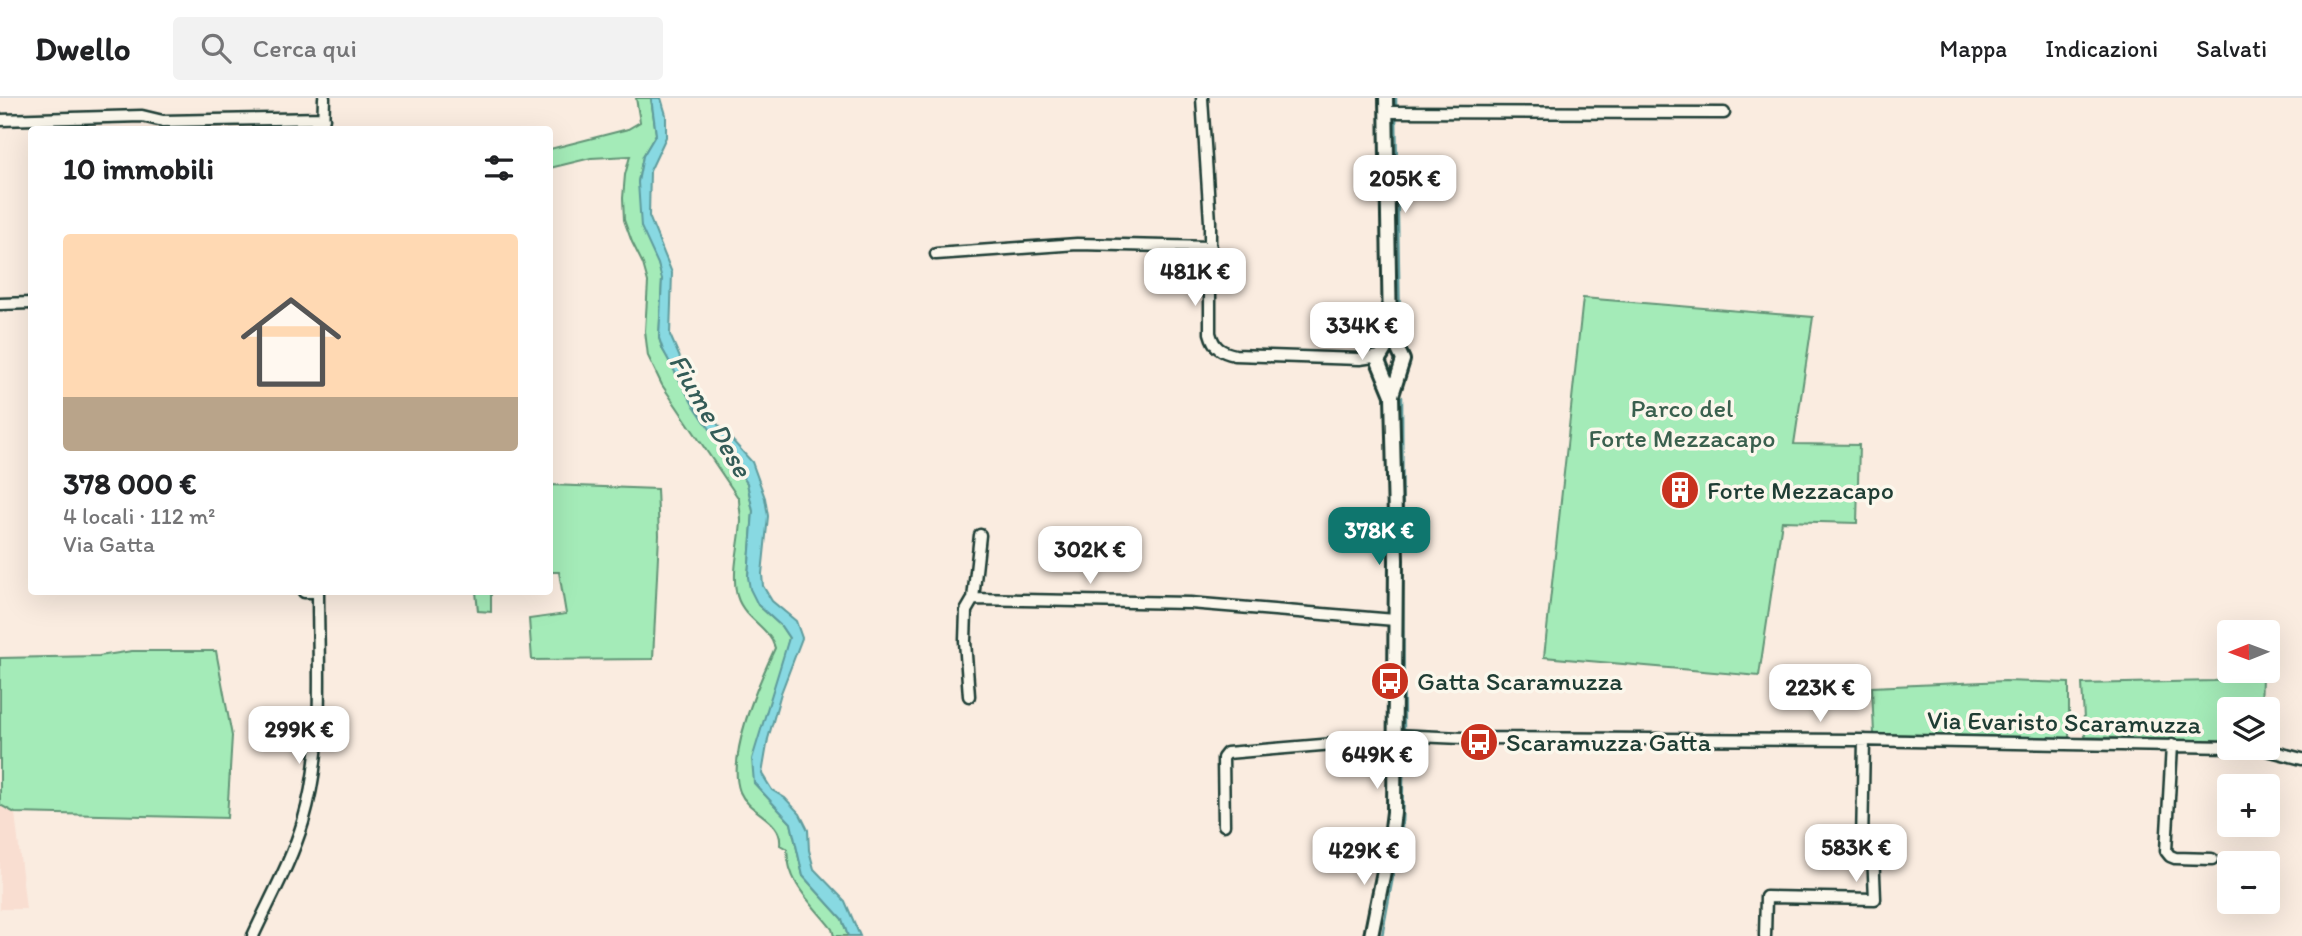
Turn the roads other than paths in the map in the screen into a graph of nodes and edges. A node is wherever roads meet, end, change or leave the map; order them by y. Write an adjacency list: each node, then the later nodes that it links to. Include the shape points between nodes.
1 (324, 98): 6 (street)
2 (1202, 98): 9 (street)
3 (1386, 98): 4 (street)
4 (1392, 112): 5 (street); 13 (street)
5 (1724, 113)
6 (324, 118): 7 (street); 8 (street)
7 (0, 120)
8 (323, 126)
9 (1211, 247): 10 (street, via 1077,244); 16 (street, via 1210,333 1219,349 1236,355)
10 (936, 254)
11 (28, 303): 12 (street)
12 (0, 304)
13 (1390, 332): 14 (street); 15 (street)
14 (1398, 352): 15 (street); 18 (street, via 1403,365)
15 (1381, 354): 16 (street); 17 (street)
16 (1360, 359): 17 (street)
17 (1381, 371): 18 (street); 19 (street)
18 (1398, 373): 19 (street)
19 (1392, 396): 23 (street)
20 (980, 535): 22 (street)
21 (318, 595): 33 (street, via 319,720 311,793 295,844)
22 (973, 599): 23 (street, via 1207,605); 24 (street, via 966,611)
23 (1395, 620): 25 (street)
24 (969, 696)
25 (1394, 737): 26 (street, Via Evaristo Scaramuzza); 31 (street, Via Evaristo Scaramuzza, via 1227,753 1223,758); 34 (street, via 1393,822)
26 (1864, 740): 27 (street, Via Evaristo Scaramuzza); 35 (street, via 1862,845 1873,852 1875,899 1766,897)
27 (2172, 745): 28 (street, Via Evaristo Scaramuzza); 32 (street, via 2166,851 2175,858)
28 (2217, 747)
29 (2280, 754): 30 (street, Via Evaristo Scaramuzza)
30 (2302, 759)
31 (1224, 825)
32 (2213, 859)
33 (253, 936)
34 (1371, 936)
35 (1765, 936)

